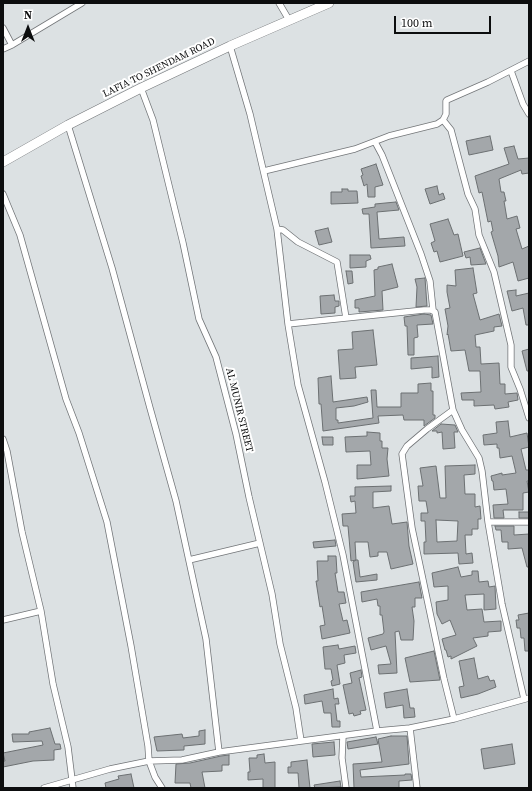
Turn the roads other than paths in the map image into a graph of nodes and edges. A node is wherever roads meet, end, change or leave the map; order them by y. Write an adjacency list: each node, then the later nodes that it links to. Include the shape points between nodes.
1 (82, 3): 6 (street)
2 (279, 3): 4 (street)
3 (329, 3): 4 (main road, LAFIA TO SHENDAM ROAD)
4 (289, 20): 7 (main road, LAFIA TO SHENDAM ROAD)
5 (3, 28): 6 (street)
6 (12, 45): 8 (street)
7 (230, 46): 11 (main road, LAFIA TO SHENDAM ROAD); 17 (street)
8 (3, 49)
9 (529, 61): 10 (street)
10 (511, 71): 12 (street); 13 (street, via 446,101 446,114)
11 (141, 88): 14 (main road, LAFIA TO SHENDAM ROAD); 28 (street, AL MUNIR STREET, via 153,120 199,319 216,357)
12 (529, 114)
13 (443, 120): 15 (street); 24 (street, via 451,130 468,194 475,209 479,235 494,272 511,345 511,368)
14 (68, 125): 16 (main road, LAFIA TO SHENDAM ROAD); 29 (street, via 112,268 176,501)
15 (375, 142): 17 (street); 20 (street, via 421,254 430,282)
16 (3, 162)
17 (264, 171): 19 (street)
18 (3, 194): 39 (street, via 20,235 66,399 107,522 131,646)
19 (277, 229): 21 (street, via 283,230 298,242 337,262); 22 (street)
20 (434, 310): 21 (street); 23 (street)
21 (346, 318): 22 (street)
22 (288, 324): 35 (street, via 298,385 343,555)
23 (454, 410): 26 (street, via 462,430 479,458); 33 (street, via 427,429 407,446 402,454 412,528)
24 (529, 418)
25 (3, 438): 30 (street)
26 (488, 522): 27 (street); 32 (street, via 502,604)
27 (529, 522)
28 (260, 543): 29 (street); 37 (street, AL MUNIR STREET)
29 (189, 560): 38 (street, via 206,639)
30 (41, 611): 31 (street); 40 (street, via 53,684 68,747)
31 (3, 620)
32 (527, 698): 33 (street)
33 (454, 719): 34 (street)
34 (410, 728): 35 (street); 45 (street)
35 (377, 731): 36 (street)
36 (343, 736): 37 (street); 44 (street, via 342,758)
37 (301, 741): 38 (street)
38 (219, 752): 39 (street, via 182,760)
39 (149, 761): 40 (street); 43 (street)
40 (71, 780): 41 (street); 42 (street)
41 (44, 788)
42 (73, 788)
43 (162, 788)
44 (346, 788)
45 (417, 788)

